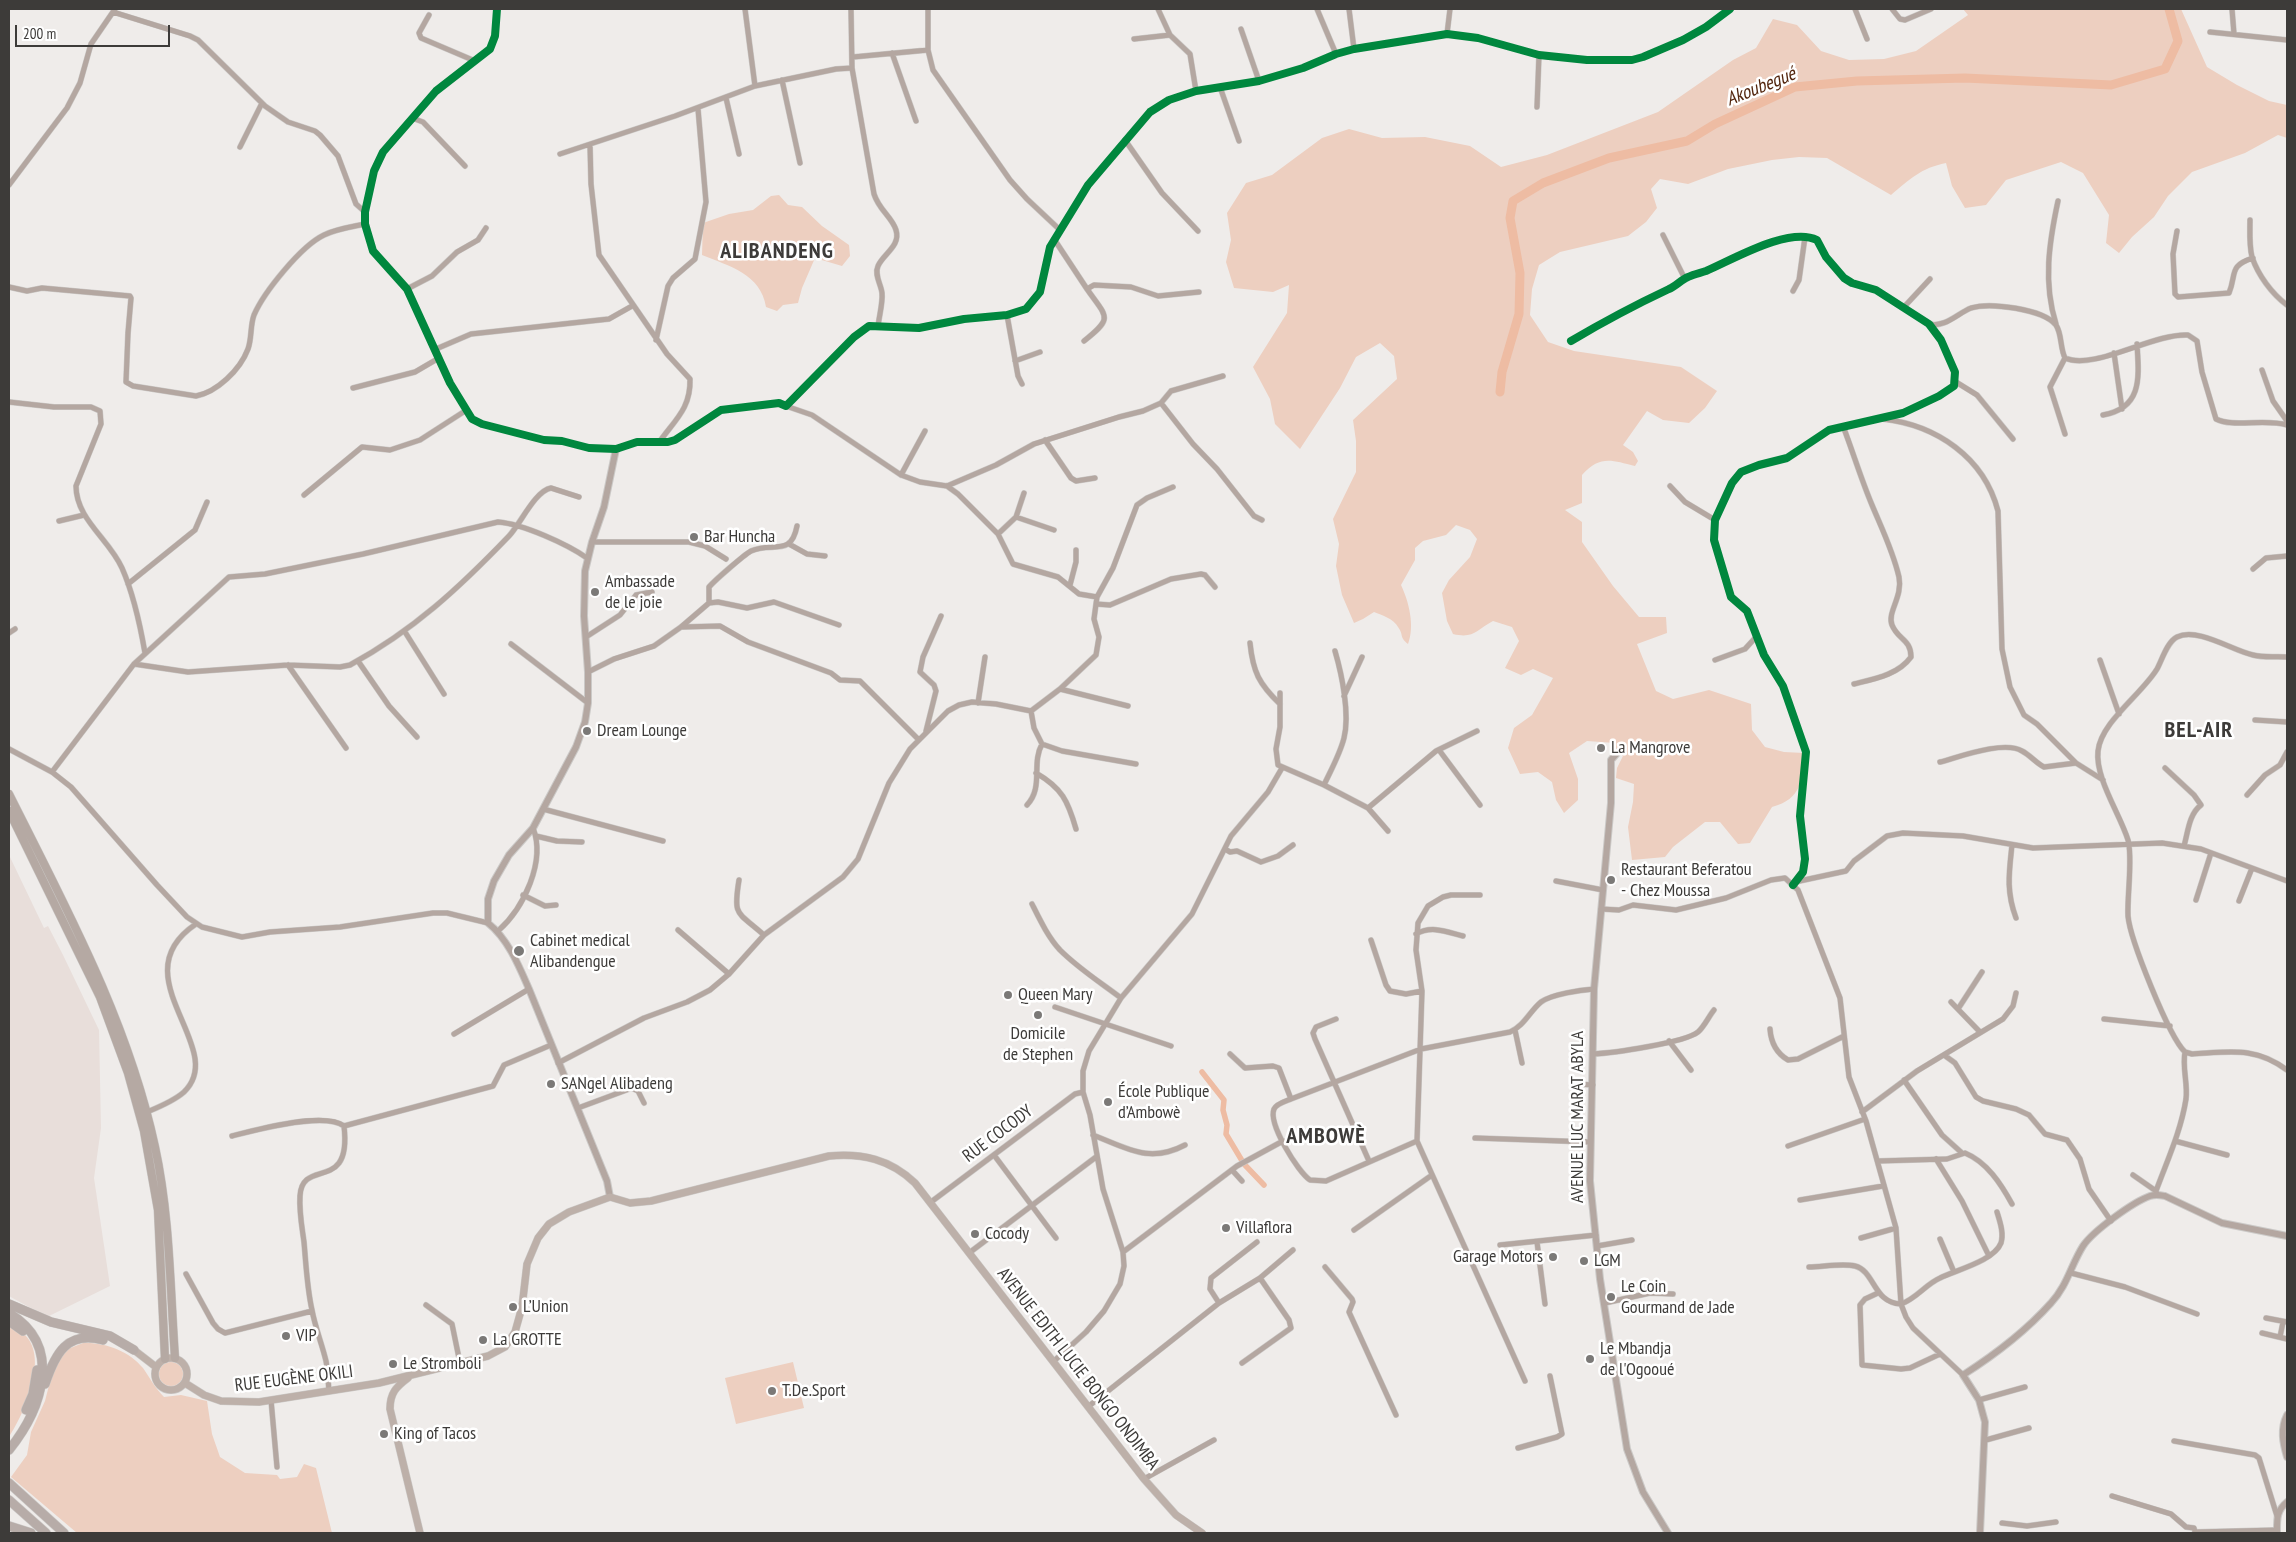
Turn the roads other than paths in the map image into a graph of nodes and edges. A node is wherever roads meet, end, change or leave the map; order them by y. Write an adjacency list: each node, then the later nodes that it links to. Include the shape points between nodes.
1 (497, 9): 30 (street, via 494,43)
2 (745, 9): 34 (street)
3 (851, 9): 29 (street)
4 (928, 9): 25 (street)
5 (1158, 9): 20 (street)
6 (1317, 9): 27 (street)
7 (1349, 9): 24 (street)
8 (1450, 9): 18 (street)
9 (1730, 9): 28 (street, via 1695,34 1643,57 1605,60)
10 (1855, 9): 22 (street)
11 (1892, 9): 12 (street, via 1905,20)
12 (1931, 9)
13 (2232, 9): 19 (street)
14 (114, 10): 38 (street, via 198,40); 51 (street, via 91,44 80,83 67,108)
15 (429, 15): 30 (street, via 419,33 421,38)
16 (1241, 29): 33 (street)
17 (2210, 32): 19 (street)
18 (1447, 34): 24 (street); 28 (street, via 1487,40)
19 (2234, 34): 23 (street)
20 (1170, 35): 21 (street); 36 (street, via 1190,54)
21 (1134, 39)
22 (1867, 39)
23 (2287, 40)
24 (1354, 49): 27 (street)
25 (928, 50): 26 (street); 57 (street, via 933,70 1006,173 1027,199)
26 (892, 54): 29 (street); 42 (street)
27 (1336, 54): 33 (street)
28 (1539, 55): 39 (street)
29 (852, 57): 31 (street)
30 (475, 61): 41 (street, via 436,91)
31 (852, 68): 32 (street); 77 (street, via 874,194 897,236 876,272 882,294)
32 (782, 80): 34 (street); 49 (street)
33 (1260, 81): 35 (street)
34 (755, 86): 37 (street)
35 (1220, 88): 36 (street); 44 (street)
36 (1196, 91): 43 (street, via 1159,105)
37 (726, 98): 40 (street); 48 (street)
38 (262, 103): 46 (street); 53 (street, via 288,122 320,135 338,156 356,204)
39 (1537, 106)
40 (698, 109): 45 (street); 80 (street, via 706,202 695,259 668,286)
41 (412, 118): 50 (street, via 423,122); 53 (street, via 383,152 374,171)
42 (916, 121)
43 (1125, 140): 57 (street, via 1088,185); 58 (street, via 1162,193)
44 (1239, 141)
45 (590, 145): 47 (street); 72 (street, via 599,256)
46 (240, 147)
47 (560, 154)
48 (739, 154)
49 (800, 163)
50 (465, 166)
51 (9, 184)
52 (2058, 201): 78 (street, via 2048,265 2048,292)
53 (364, 212): 55 (street)
54 (2250, 220): 63 (street)
55 (365, 224): 66 (street, via 324,235 289,263 254,316 248,350 242,360 229,377 206,394 196,396 133,386 126,382 130,296 42,288 27,291); 68 (street, via 374,252)
56 (486, 228): 68 (street, via 478,240 458,252 432,276)
57 (1060, 230): 62 (street)
58 (1198, 230)
59 (2177, 231): 63 (street, via 2173,264 2175,294 2178,297 2229,293 2236,266)
60 (1664, 236): 64 (street)
61 (1805, 237): 64 (street, via 1759,246); 69 (street, via 1799,280); 73 (street, via 1817,240 1826,257 1844,278 1876,290)
62 (1054, 238): 67 (street); 74 (street, via 1040,292 1026,309)
63 (2253, 258): 71 (street, via 2262,277)
64 (1684, 279): 82 (street, via 1671,289 1633,305)
65 (1930, 279): 73 (street)
66 (9, 287)
67 (1087, 289): 70 (street, via 1094,285 1131,288 1158,296); 81 (street, via 1104,317 1102,326)
68 (407, 290): 84 (street)
69 (1793, 291)
70 (1199, 292)
71 (2287, 305)
72 (632, 306): 80 (street); 84 (street, via 609,319 471,334)
73 (1904, 307): 75 (street)
74 (1006, 315): 77 (street, via 920,328); 89 (street)
75 (1929, 324): 76 (street); 79 (street)
76 (1942, 324): 78 (street, via 1970,309 1997,307 2034,312 2045,316); 79 (street)
77 (878, 327): 97 (street, via 869,326 862,330)
78 (2057, 327): 88 (street)
79 (1938, 335): 92 (street, via 1955,372)
80 (656, 340): 111 (street, via 690,379 689,397 681,416)
81 (1084, 341)
82 (1571, 341)
83 (2137, 344): 86 (street); 98 (street, via 2137,385 2131,400); 106 (street, via 2182,335 2194,338 2216,419 2278,422)
84 (436, 349): 87 (street)
85 (1040, 352): 89 (street)
86 (2114, 353): 88 (street, via 2080,360); 98 (street)
87 (439, 358): 94 (street, via 406,375); 99 (street)
88 (2065, 358): 108 (street, via 2050,387)
89 (1015, 361): 93 (street)
90 (2262, 370): 103 (street, via 2273,401)
91 (1223, 376): 96 (street, via 1180,387 1171,391)
92 (1956, 382): 100 (street, via 1950,390); 109 (street, via 1977,395)
93 (1022, 384)
94 (353, 388)
95 (9, 402): 122 (street, via 91,407 100,411 101,424 76,486)
96 (1161, 403): 110 (street); 124 (street, via 1254,516)
97 (786, 406): 111 (street, via 779,403 721,410 675,440); 113 (street, via 812,415)
98 (2122, 409): 101 (street)
99 (465, 411): 112 (street, via 482,424 544,440); 119 (street, via 420,440 390,450 362,447)
100 (1903, 413): 102 (street); 104 (street)
101 (2103, 414)
102 (1879, 419): 104 (street); 105 (street)
103 (2287, 421)
104 (1902, 424): 191 (street, via 1934,433 1965,454 1984,476 1998,511 2002,649 2010,687 2024,715)
105 (1843, 426): 125 (street, via 1829,430 1787,458 1741,472 1732,483); 167 (street, via 1892,550 1900,593 1891,616 1892,625 1911,649 1911,657 1899,669)
106 (2287, 426)
107 (925, 431): 113 (street)
108 (2065, 434)
109 (2013, 439)
110 (1045, 440): 114 (street, via 1071,478 1076,481); 115 (street)
111 (660, 441): 112 (street, via 637,442)
112 (616, 449): 131 (street, via 604,507)
113 (901, 475): 115 (street)
114 (1095, 478)
115 (947, 486): 130 (street)
116 (1670, 486): 125 (street, via 1685,502)
117 (1173, 487): 143 (street, via 1137,505 1113,568)
118 (1024, 493): 123 (street)
119 (304, 495)
120 (579, 497): 127 (street, via 545,489)
121 (207, 502): 139 (street, via 195,530)
122 (84, 515): 126 (street); 139 (street, via 114,552)
123 (1016, 517): 129 (street); 130 (street)
124 (1262, 520)
125 (1716, 520): 153 (street, via 1714,540 1731,597 1747,611)
126 (59, 521)
127 (519, 526): 136 (street); 151 (street, via 445,599); 157 (street, via 498,522 265,574 233,575)
128 (797, 526): 132 (street, via 795,538)
129 (1054, 530)
130 (998, 534): 140 (street, via 1013,564 1058,577)
131 (592, 542): 136 (street); 137 (street, via 689,542 705,546)
132 (789, 544): 134 (street, via 807,554); 144 (street, via 759,548 745,555 709,587)
133 (1076, 550): 140 (street)
134 (825, 556)
135 (2287, 556): 138 (street, via 2266,558)
136 (587, 558): 152 (street, via 584,591)
137 (726, 559)
138 (2253, 569)
139 (128, 584): 157 (street)
140 (1070, 585): 143 (street, via 1079,594)
141 (1215, 587): 145 (street, via 1206,575 1201,574 1171,579 1110,605)
142 (652, 592): 152 (street, via 636,595 624,612)
143 (1097, 597): 145 (street)
144 (709, 603): 147 (street, via 747,608 774,602); 148 (street)
145 (1096, 604): 168 (street, via 1094,619 1099,637 1096,655)
146 (941, 616): 181 (street, via 920,672 936,691)
147 (839, 625)
148 (681, 627): 166 (street, via 654,646); 183 (street, via 720,626 748,642 831,673 840,680 860,681)
149 (15, 629): 150 (street)
150 (9, 632)
151 (405, 632): 163 (street); 170 (street)
152 (586, 637): 166 (street)
153 (1756, 637): 161 (street, via 1746,649); 222 (street, via 1783,686 1806,752 1800,816 1805,859 1803,872)
154 (511, 644): 172 (street)
155 (1250, 644): 174 (street, via 1258,679)
156 (1335, 651): 171 (street)
157 (146, 653): 164 (street)
158 (2287, 656): 177 (street, via 2253,655 2200,636 2178,637 2171,642 2146,684)
159 (985, 657): 173 (street)
160 (1362, 657): 171 (street)
161 (1715, 660)
162 (2100, 660): 177 (street)
163 (358, 661): 165 (street, via 340,667); 182 (street, via 389,706)
164 (134, 664): 165 (street, via 188,672); 195 (street)
165 (288, 666): 185 (street)
166 (588, 672): 172 (street)
167 (1854, 684)
168 (1060, 689): 175 (street); 176 (street)
169 (1280, 693): 174 (street)
170 (444, 694)
171 (1344, 696): 198 (street, via 1344,737)
172 (588, 703): 203 (street, via 576,747)
173 (978, 703): 176 (street); 181 (street, via 959,704)
174 (1280, 704): 193 (street, via 1276,758)
175 (1128, 706)
176 (1031, 711): 184 (street, via 1034,728)
177 (2120, 714): 197 (street, via 2099,744 2097,759)
178 (2255, 720): 179 (street)
179 (2287, 722)
180 (1477, 730): 187 (street)
181 (926, 731): 183 (street)
182 (417, 737)
183 (918, 739): 237 (street, via 889,783 853,866 834,885)
184 (1042, 744): 192 (street, via 1062,751); 196 (street)
185 (346, 748)
186 (9, 749): 195 (street)
187 (1439, 750): 202 (street); 204 (street)
188 (1618, 752): 223 (street, AVENUE LUC MARAT ABYLA, via 1611,760 1611,803)
189 (2287, 752): 200 (street, via 2280,765 2264,775)
190 (1940, 762): 191 (street, via 1985,750 2013,748 2022,750 2044,767)
191 (2076, 763): 197 (street)
192 (1136, 764)
193 (1282, 768): 198 (street); 216 (street, via 1268,792 1240,823)
194 (2165, 768): 215 (street, via 2202,805 2191,819)
195 (52, 772): 233 (street, via 71,786 138,865)
196 (1036, 773): 201 (street, via 1037,788); 207 (street, via 1065,797)
197 (2103, 780): 212 (street)
198 (1324, 784): 204 (street)
199 (9, 794): 280 (main road, via 107,994 132,1059)
200 (2247, 795)
201 (1027, 805)
202 (1480, 805)
203 (543, 808): 206 (street); 210 (street)
204 (1368, 808): 208 (street)
205 (9, 811): 355 (main road, via 100,997 128,1073 145,1137 158,1210)
206 (533, 828): 209 (street); 232 (street, via 509,855 494,881 488,899)
207 (1076, 829)
208 (1388, 831)
209 (536, 836): 211 (street); 224 (street, via 538,849)
210 (663, 841)
211 (582, 842)
212 (2129, 843): 214 (street, via 2065,848); 215 (street); 254 (street, via 2130,925 2139,955)
213 (1293, 845): 216 (street, via 1278,856 1261,862)
214 (2012, 845): 222 (street, via 1963,836 1893,834 1846,870); 231 (street, via 2008,887)
215 (2184, 846): 217 (street)
216 (1225, 849): 246 (street, via 1192,914)
217 (2211, 853): 218 (street); 226 (street)
218 (2252, 868): 221 (street); 227 (street)
219 (739, 880): 237 (street, via 737,912)
220 (1556, 881): 223 (street)
221 (2287, 881)
222 (1794, 884): 230 (street, via 1785,878 1771,880 1726,898 1676,910 1633,905 1619,910); 259 (street, via 1840,998)
223 (1603, 890): 230 (street, AVENUE LUC MARAT ABYLA)
224 (523, 895): 228 (street, via 545,906); 234 (street, via 512,916)
225 (1480, 895): 236 (street, via 1451,895 1428,906)
226 (2196, 900)
227 (2239, 901)
228 (556, 904)
229 (1032, 904): 246 (street, via 1059,949 1099,984)
230 (1601, 909): 242 (street, AVENUE LUC MARAT ABYLA)
231 (2016, 918)
232 (488, 923): 233 (street, via 447,913 433,913 340,927 242,936); 234 (street)
233 (196, 924): 280 (street, via 175,943 168,956 166,971 192,1049 193,1072 183,1093)
234 (498, 930): 243 (street, via 517,961)
235 (678, 930): 241 (street)
236 (1416, 934): 238 (street, via 1423,930 1440,930); 244 (street)
237 (764, 935): 241 (street)
238 (1463, 936)
239 (1371, 940): 244 (street, via 1390,991 1406,994)
240 (1982, 972): 249 (street)
241 (729, 974): 268 (street, via 699,996 644,1018)
242 (1594, 989): 256 (street, via 1546,999); 266 (street, AVENUE LUC MARAT ABYLA)
243 (529, 990): 258 (street); 261 (street)
244 (1422, 991): 263 (street)
245 (2016, 993): 257 (street, via 2013,1006 2003,1019)
246 (1121, 998): 253 (street)
247 (1951, 1002): 249 (street)
248 (1055, 1007): 253 (street)
249 (1958, 1009): 257 (street)
250 (1714, 1010): 260 (street, via 1698,1032)
251 (1336, 1019): 273 (street, via 1316,1027 1313,1033)
252 (2104, 1019): 254 (street)
253 (1103, 1024): 262 (street); 276 (street, via 1085,1061)
254 (2170, 1026): 264 (street)
255 (1770, 1029): 259 (street, via 1770,1040 1788,1060 1798,1060)
256 (1515, 1030): 263 (street); 269 (street)
257 (1980, 1032): 267 (street)
258 (454, 1034)
259 (1844, 1036): 281 (street, via 1848,1077)
260 (1669, 1041): 266 (street); 270 (street)
261 (551, 1045): 268 (street); 283 (street, via 504,1064 493,1086 484,1090)
262 (1171, 1046)
263 (1421, 1049): 273 (street); 287 (street)
264 (2185, 1052): 271 (street, via 2242,1051 2272,1060); 288 (street, via 2186,1097)
265 (1230, 1054): 277 (street, via 1245,1068 1279,1068)
266 (1593, 1054): 275 (street, AVENUE LUC MARAT ABYLA)
267 (1944, 1055): 272 (street); 312 (street, via 1955,1063 1976,1097 2016,1109 2028,1115 2044,1134 2067,1140 2080,1158 2089,1189)
268 (558, 1063): 279 (street)
269 (1522, 1063)
270 (1691, 1070)
271 (2287, 1070)
272 (1904, 1080): 281 (street); 293 (street, via 1942,1135)
273 (1334, 1083): 277 (street); 298 (street)
274 (1578, 1084): 275 (street)
275 (1593, 1085): 290 (street, AVENUE LUC MARAT ABYLA)
276 (1083, 1092): 284 (street); 294 (street, RUE COCODY, via 1075,1094)
277 (1290, 1099): 289 (street, via 1274,1109 1273,1116)
278 (644, 1103): 279 (street, via 638,1091 632,1088)
279 (578, 1108): 306 (street, via 607,1181)
280 (146, 1112): 354 (main road, via 166,1217)
281 (1862, 1112): 282 (street)
282 (1865, 1118): 292 (street); 299 (street)
283 (344, 1126): 285 (street, via 332,1122 288,1122); 343 (street, via 344,1146 337,1167 312,1176 302,1185 300,1217)
284 (1092, 1135): 291 (street, via 1141,1154 1160,1155); 296 (street)
285 (232, 1136)
286 (1475, 1138): 290 (street)
287 (1417, 1141): 298 (street); 301 (street)
288 (2175, 1141): 295 (street); 305 (street)
289 (1283, 1142): 298 (street, via 1300,1171 1310,1180 1326,1180); 300 (street)
290 (1590, 1142): 315 (street, AVENUE LUC MARAT ABYLA, via 1590,1181)
291 (1185, 1145)
292 (1788, 1146)
293 (1962, 1153): 297 (street, via 1948,1159); 309 (street, via 1983,1165)
294 (994, 1155): 308 (street, RUE COCODY); 310 (street)
295 (2228, 1155)
296 (1096, 1157): 310 (street); 326 (street, via 1109,1212)
297 (1936, 1159): 299 (street); 328 (street, via 1962,1201)
298 (1369, 1161)
299 (1878, 1161): 304 (street)
300 (1232, 1170): 303 (street); 326 (street)
301 (1432, 1175): 314 (street); 363 (street)
302 (2133, 1175): 305 (street)
303 (1242, 1181)
304 (1883, 1186): 307 (street); 313 (street)
305 (2156, 1193): 312 (street); 316 (street, via 2222,1223)
306 (610, 1197): 308 (main road, AVENUE EDITH LUCIE BONGO ONDIMBA, via 630,1202 651,1201 829,1156 856,1155 871,1157 899,1169); 357 (main road, RUE EUGÈNE OKILI, via 569,1212 549,1224 530,1254 520,1315 511,1340 499,1351)
307 (1800, 1200)
308 (931, 1202): 327 (main road, AVENUE EDITH LUCIE BONGO ONDIMBA)
309 (2012, 1204)
310 (1032, 1206): 317 (street); 327 (street)
311 (1997, 1212): 328 (street, via 2001,1242)
312 (2111, 1221): 333 (street, via 2088,1239)
313 (1896, 1228): 318 (street); 341 (street)
314 (1354, 1230)
315 (1596, 1235): 322 (street); 324 (street, AVENUE LUC MARAT ABYLA)
316 (2287, 1236)
317 (1056, 1238)
318 (1861, 1238)
319 (1940, 1239): 331 (street)
320 (1632, 1240): 324 (street)
321 (1256, 1242): 337 (street, via 1211,1278 1210,1289)
322 (1537, 1242): 323 (street); 340 (street)
323 (1500, 1245)
324 (1597, 1246): 338 (street, AVENUE LUC MARAT ABYLA)
325 (1293, 1250): 334 (street)
326 (1123, 1252): 356 (street, via 1123,1274 1110,1302 1086,1332)
327 (969, 1253): 356 (main road, AVENUE EDITH LUCIE BONGO ONDIMBA)
328 (1988, 1256): 331 (street)
329 (1325, 1267): 373 (street, via 1352,1299 1349,1312)
330 (1809, 1267): 335 (street, via 1855,1266 1864,1272)
331 (1954, 1272): 341 (street, via 1934,1281)
332 (186, 1274): 343 (street, via 218,1329 225,1332)
333 (2071, 1274): 345 (street, via 2125,1287); 360 (street, via 2060,1292 2026,1329)
334 (1260, 1278): 337 (street); 358 (street, via 1289,1320 1291,1328)
335 (1878, 1292): 341 (street); 353 (street, via 1860,1306 1862,1365 1910,1368)
336 (1674, 1294): 338 (street, via 1650,1293)
337 (1219, 1303): 372 (street)
338 (1605, 1303): 399 (street, AVENUE LUC MARAT ABYLA, via 1627,1449 1643,1492)
339 (9, 1304): 352 (highway, via 50,1322 110,1336)
340 (1545, 1304)
341 (1901, 1304): 353 (street, via 1913,1328)
342 (426, 1305): 357 (street, via 452,1324)
343 (312, 1311): 367 (street, via 326,1362)
344 (9, 1313): 369 (highway, via 28,1328 41,1351 42,1377)
345 (2197, 1314)
346 (2266, 1318): 348 (street)
347 (9, 1322): 378 (highway, via 29,1337 37,1361 29,1405)
348 (2285, 1322): 350 (street)
349 (2262, 1332): 350 (street)
350 (2280, 1337): 351 (street)
351 (2287, 1339)
352 (134, 1350): 359 (main road); 369 (highway, via 94,1338 74,1341 55,1357)
353 (1940, 1354): 360 (street)
354 (174, 1358): 355 (main road); 364 (main road, via 186,1368)
355 (165, 1359): 359 (main road)
356 (1054, 1361): 372 (main road, AVENUE EDITH LUCIE BONGO ONDIMBA)
357 (460, 1363): 361 (main road, RUE EUGÈNE OKILI)
358 (1242, 1363)
359 (156, 1367): 364 (main road, via 155,1377 163,1388 173,1390)
360 (1962, 1375): 371 (street)
361 (410, 1376): 365 (main road, RUE EUGÈNE OKILI); 368 (main road, via 395,1388)
362 (1550, 1376): 380 (street, via 1562,1434)
363 (1525, 1381)
364 (185, 1383): 370 (main road, RUE EUGÈNE OKILI, via 221,1401 247,1403)
365 (379, 1383): 367 (main road, RUE EUGÈNE OKILI); 368 (main road)
366 (2025, 1387): 371 (street)
367 (329, 1391): 370 (main road, RUE EUGÈNE OKILI)
368 (390, 1397): 397 (main road, via 391,1419)
369 (38, 1399): 381 (highway)
370 (271, 1400): 383 (street)
371 (1979, 1400): 377 (street, via 1984,1413)
372 (1089, 1406): 384 (main road, AVENUE EDITH LUCIE BONGO ONDIMBA)
373 (1396, 1415)
374 (2287, 1416): 382 (street, via 2283,1430)
375 (2029, 1428): 377 (street)
376 (1214, 1440): 384 (street)
377 (1986, 1440): 400 (street)
378 (9, 1441)
379 (2174, 1441): 389 (street, via 2260,1458)
380 (1518, 1448)
381 (9, 1450)
382 (2287, 1457)
383 (277, 1467)
384 (1144, 1479): 398 (main road, AVENUE EDITH LUCIE BONGO ONDIMBA, via 1176,1515)
385 (9, 1483): 396 (highway)
386 (2112, 1496): 393 (street, via 2171,1514 2186,1527 2194,1528 2195,1532)
387 (9, 1500): 395 (highway)
388 (2287, 1502): 389 (street)
389 (2277, 1516): 393 (street)
390 (2056, 1522): 391 (street, via 2027,1526)
391 (2002, 1523)
392 (9, 1526): 394 (highway)
393 (2277, 1532)
394 (31, 1533)
395 (46, 1533)
396 (64, 1533)
397 (420, 1533)
398 (1202, 1533)
399 (1668, 1533)
400 (1980, 1533)

